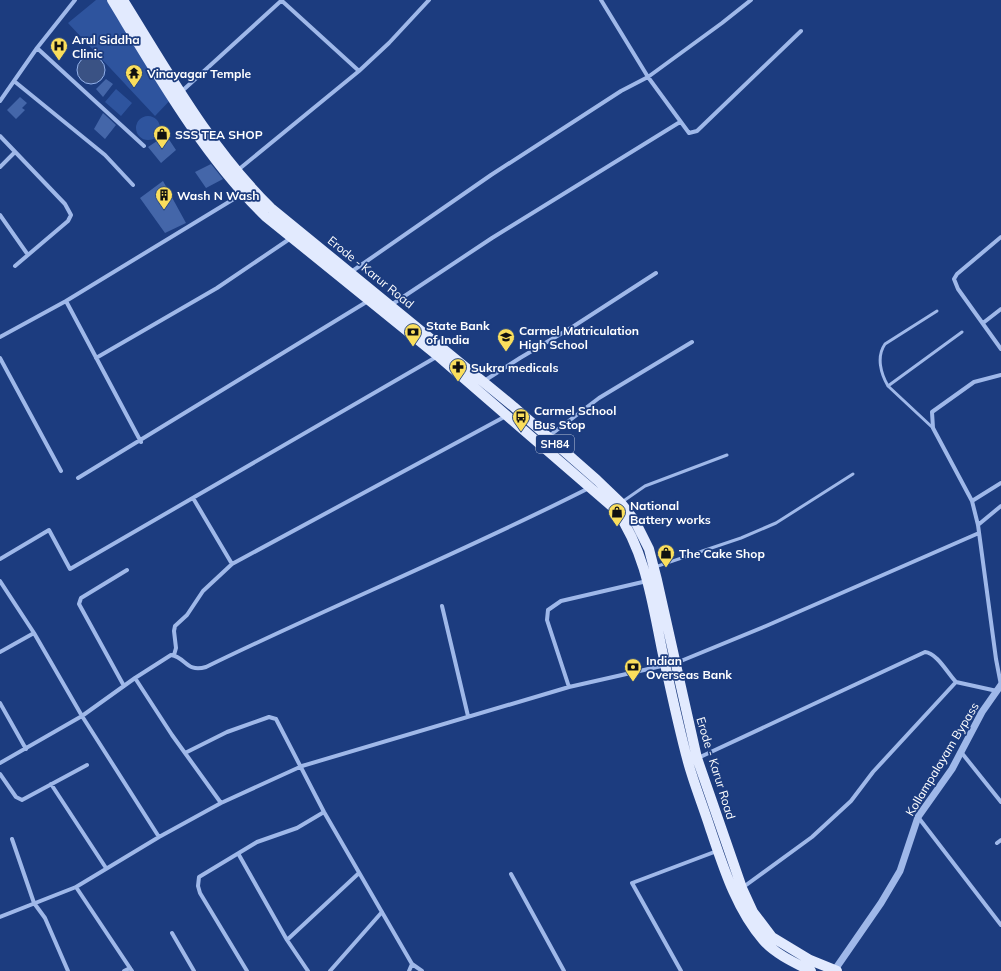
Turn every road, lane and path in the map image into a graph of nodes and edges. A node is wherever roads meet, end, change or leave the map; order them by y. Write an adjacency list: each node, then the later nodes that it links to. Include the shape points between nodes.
1 (76, 0): 9 (street)
2 (112, 0): 22 (main road, Erode - Karur Road / SH84, via 204,145)
3 (123, 0): 13 (main road, Erode - Karur Road / SH84)
4 (282, 0): 10 (street); 13 (street)
5 (429, 0): 10 (street)
6 (602, 0): 11 (street)
7 (751, 0): 11 (street)
8 (801, 31): 15 (street, via 697,131 689,133)
9 (37, 48): 12 (street); 17 (street)
10 (359, 71): 20 (street)
11 (648, 77): 15 (street); 28 (street, via 621,91 491,175)
12 (14, 81): 14 (street); 21 (street, via 105,155)
13 (181, 92): 20 (main road, Erode - Karur Road / SH84)
14 (0, 101)
15 (680, 122): 32 (street, via 492,238)
16 (0, 136): 18 (street)
17 (144, 146)
18 (15, 152): 19 (street); 26 (street, via 65,204 71,215 68,221)
19 (0, 167)
20 (236, 171): 28 (main road, Erode - Karur Road / SH84, via 271,208)
21 (133, 185)
22 (243, 194): 24 (main road, Erode - Karur Road / SH84, via 265,216); 31 (street)
23 (0, 215): 26 (street)
24 (292, 237): 30 (main road, Erode - Karur Road / SH84); 42 (street, via 217,288)
25 (1001, 237): 35 (street, via 954,279)
26 (28, 255): 27 (street)
27 (15, 266)
28 (351, 273): 32 (main road, Erode - Karur Road / SH84)
29 (656, 273): 44 (street)
30 (369, 300): 40 (main road, Erode - Karur Road / SH84); 49 (street)
31 (66, 301): 37 (street); 42 (street)
32 (391, 306): 44 (main road, Erode - Karur Road / SH84)
33 (1001, 309): 35 (street)
34 (937, 311): 45 (lane, via 890,340 882,348 880,363)
35 (983, 323): 39 (street)
36 (962, 332): 45 (lane)
37 (0, 337)
38 (692, 342): 48 (street, via 599,398)
39 (1001, 349)
40 (438, 356): 44 (main road, Erode - Karur Road / SH84); 56 (street)
41 (0, 358): 51 (street)
42 (96, 358): 49 (street)
43 (1001, 375): 47 (street, via 974,382 932,412)
44 (478, 385): 46 (main road, Erode - Karur Road / SH84); 48 (main road, Erode - Karur Road / SH84)
45 (888, 386): 47 (lane)
46 (508, 415): 55 (main road, Erode - Karur Road / SH84); 63 (street)
47 (933, 428): 57 (street)
48 (547, 438): 58 (main road, Erode - Karur Road / SH84)
49 (141, 442): 53 (street)
50 (727, 455): 58 (lane, via 646,486)
51 (61, 470)
52 (853, 474): 64 (lane, via 776,523)
53 (78, 478)
54 (1001, 482): 57 (street)
55 (591, 487): 67 (main road, Erode - Karur Road / SH84, via 616,510 627,525 637,547); 71 (street, via 512,528 328,609 206,667 192,668)
56 (193, 498): 62 (street, via 70,569 49,530); 63 (street)
57 (972, 501): 60 (street)
58 (620, 503): 64 (main road, Erode - Karur Road / SH84, via 644,536)
59 (1001, 506): 60 (street)
60 (978, 525): 61 (street)
61 (979, 533): 72 (street); 77 (street)
62 (0, 559)
63 (232, 564): 71 (street, via 203,591 187,615 175,626)
64 (654, 568): 72 (main road, Erode - Karur Road / SH84)
65 (127, 570): 75 (street, via 81,598 78,604)
66 (0, 581): 69 (street)
67 (647, 581): 72 (main road, Erode - Karur Road / SH84); 76 (street, via 561,601 548,610 547,620)
68 (442, 606): 80 (street)
69 (34, 633): 70 (street); 79 (street)
70 (0, 652)
71 (174, 655): 73 (street)
72 (670, 665): 76 (street); 84 (main road, Erode - Karur Road / SH84)
73 (135, 678): 75 (street); 83 (street)
74 (956, 682): 77 (street); 84 (street, via 930,652 925,652); 102 (street, via 873,772 851,801 812,837)
75 (124, 686): 79 (street)
76 (569, 687): 80 (street)
77 (1000, 687): 82 (street, Kollampalayam Bypass, via 982,712)
78 (0, 703): 81 (street)
79 (82, 716): 81 (street); 94 (street)
80 (468, 716): 87 (street)
81 (26, 749): 85 (street)
82 (961, 752): 90 (street); 93 (street, Kollampalayam Bypass)
83 (185, 754): 87 (street, via 227,732 271,716 278,720); 91 (street)
84 (693, 760): 96 (main road, Erode - Karur Road / SH84); 102 (main road, Erode - Karur Road / SH84)
85 (0, 763)
86 (87, 765): 89 (street)
87 (302, 766): 91 (street); 92 (street)
88 (0, 774): 89 (street, via 19,800)
89 (51, 784): 98 (street)
90 (1001, 802)
91 (221, 803): 94 (street)
92 (324, 812): 97 (street, via 297,828 257,842); 99 (street)
93 (918, 817): 106 (street); 122 (street, Kollampalayam Bypass, via 900,871)
94 (159, 837): 98 (street)
95 (12, 839): 103 (street)
96 (718, 851): 120 (street, via 632,883); 121 (main road, Erode - Karur Road / SH84, via 735,894 764,942 789,960)
97 (239, 855): 108 (street); 114 (street, via 199,877 198,886)
98 (106, 868): 101 (street)
99 (359, 873): 104 (street); 108 (street)
100 (511, 874): 119 (street)
101 (76, 887): 103 (street); 110 (street)
102 (742, 888): 122 (main road, Erode - Karur Road / SH84, via 753,912 772,937 810,960)
103 (34, 903): 105 (street); 111 (street, via 45,918)
104 (382, 912): 109 (street); 116 (street)
105 (0, 917)
106 (1001, 925)
107 (172, 932): 113 (street)
108 (287, 940): 115 (street)
109 (412, 964): 117 (street); 118 (street)
110 (131, 970): 112 (street)
111 (68, 971)
112 (124, 971)
113 (194, 971)
114 (247, 971)
115 (308, 971)
116 (330, 971)
117 (409, 971)
118 (422, 971)
119 (564, 971)
120 (681, 971)
121 (811, 971)
122 (835, 971)

